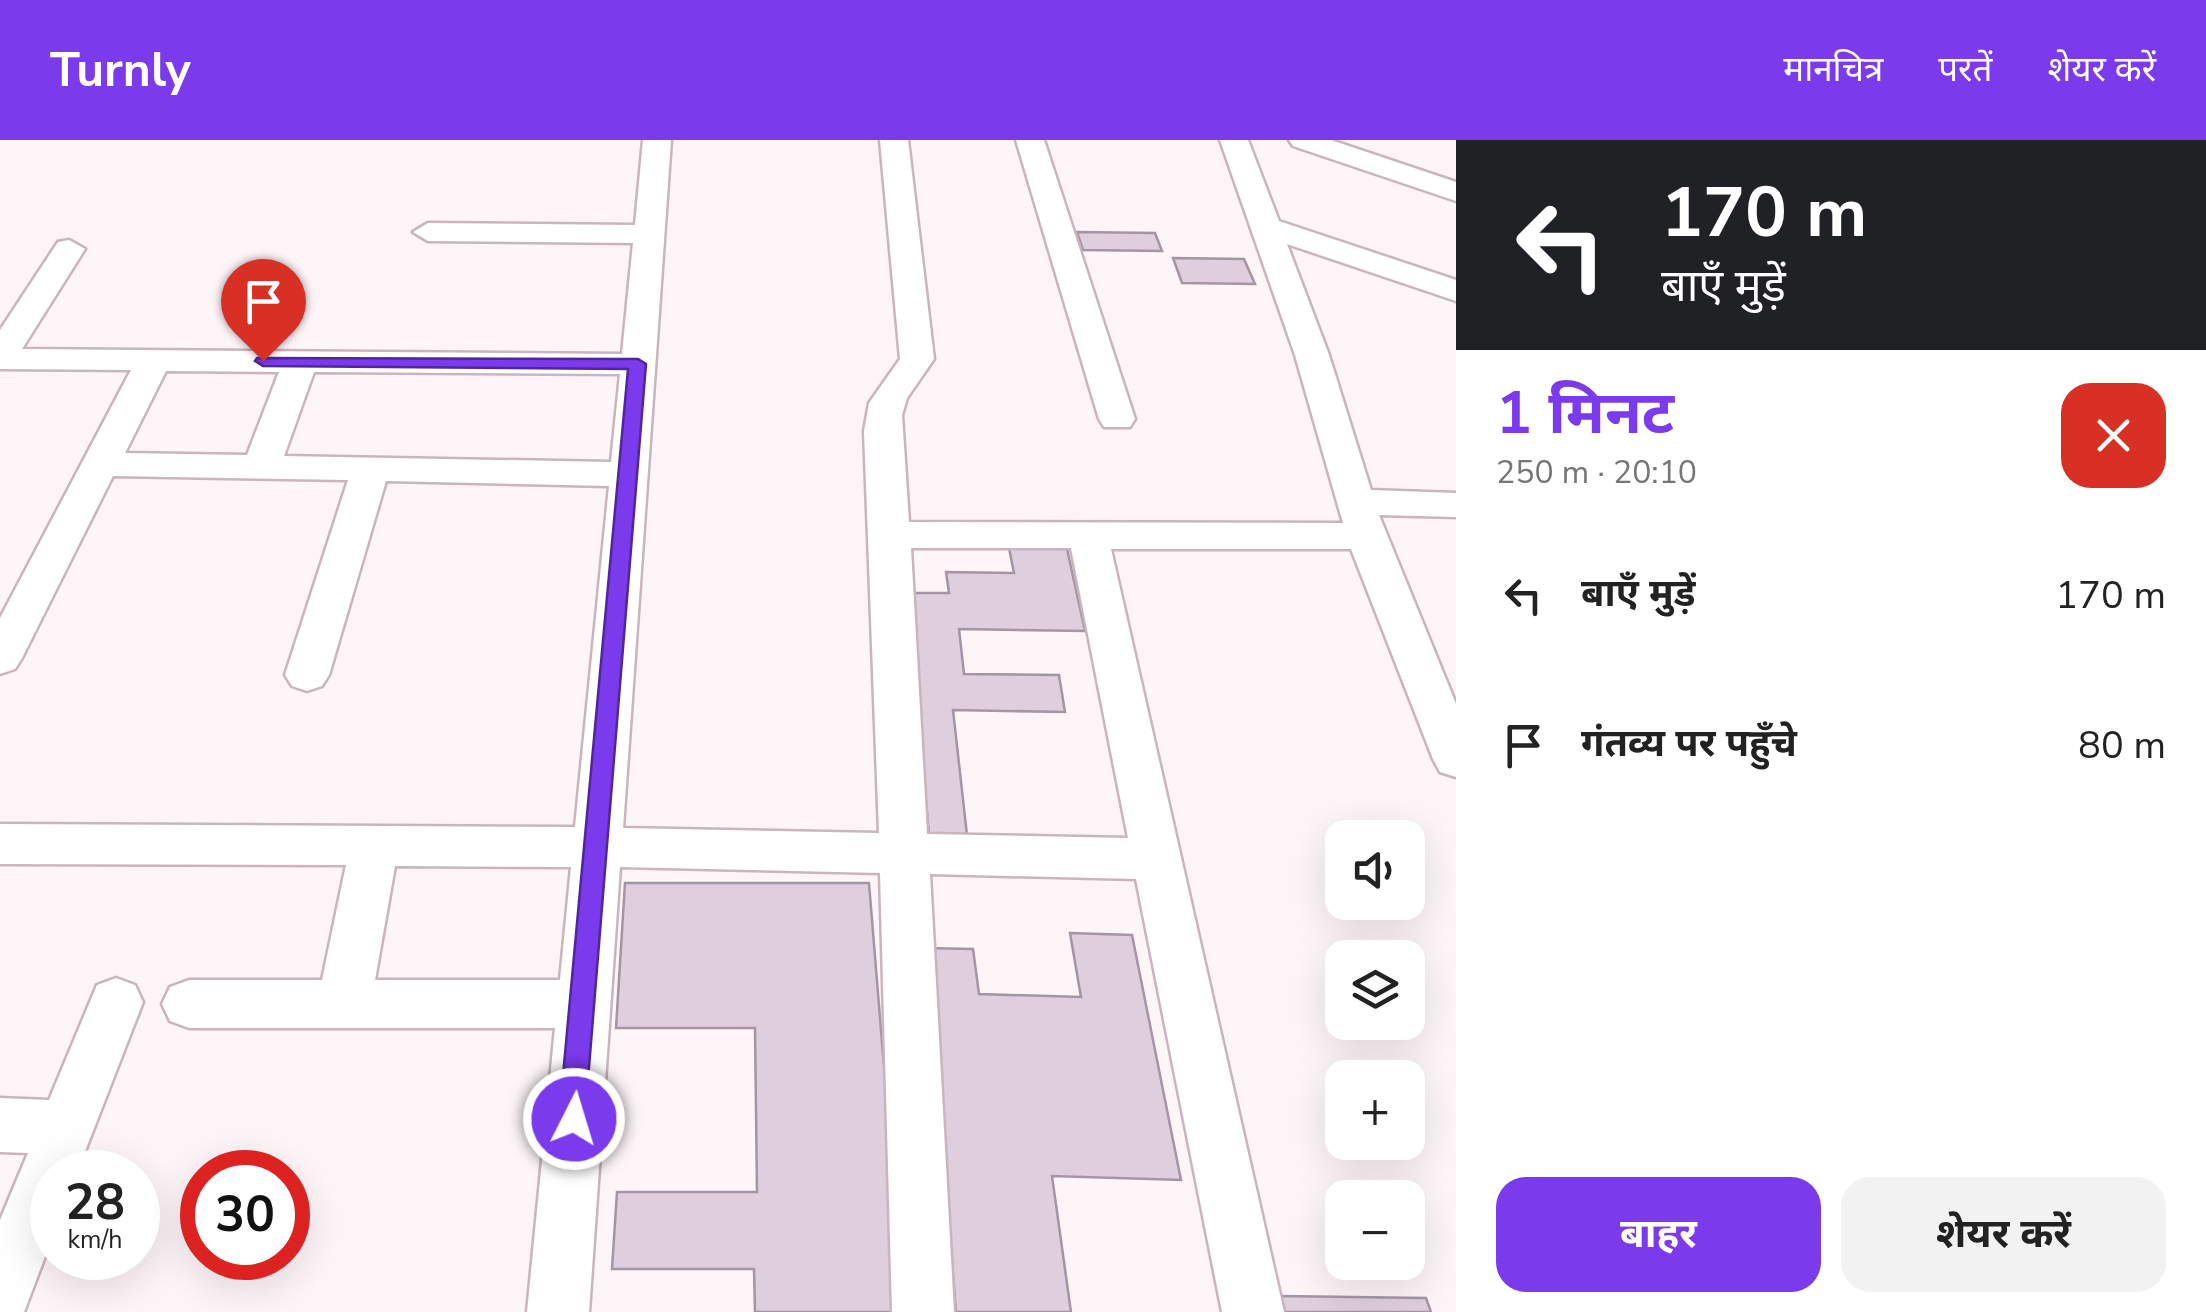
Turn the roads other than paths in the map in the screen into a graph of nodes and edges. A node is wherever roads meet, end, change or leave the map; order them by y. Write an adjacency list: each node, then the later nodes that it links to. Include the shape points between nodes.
1 (657, 140): 9 (street)
2 (894, 140): 24 (street, via 917,359 883,416)
3 (1030, 140): 16 (street)
4 (1234, 140): 7 (street)
5 (1303, 140): 6 (street)
6 (1456, 192)
7 (1266, 227): 11 (street); 22 (street)
8 (428, 232): 9 (street)
9 (649, 234): 15 (street)
10 (69, 249): 12 (street)
11 (1456, 291)
12 (0, 358): 13 (street)
13 (154, 360): 14 (street); 17 (street)
14 (300, 362): 15 (street); 18 (street)
15 (638, 364): 20 (street)
16 (1117, 419)
17 (101, 464): 18 (street); 25 (street)
18 (262, 465): 19 (street)
19 (370, 470): 20 (street); 26 (street)
20 (629, 474): 29 (street)
21 (1456, 505): 22 (street)
22 (1360, 519): 23 (street); 27 (street)
23 (1088, 534): 24 (street); 32 (street)
24 (890, 535): 31 (street)
25 (6, 636)
26 (308, 675)
27 (1456, 759)
28 (0, 844): 30 (street)
29 (597, 847): 30 (street); 31 (street); 36 (street)
30 (374, 848): 35 (street)
31 (902, 855): 32 (street); 41 (street)
32 (1157, 859): 42 (street)
33 (116, 1002): 38 (street)
34 (190, 1004): 35 (street)
35 (344, 1004): 36 (street)
36 (584, 1004): 40 (street)
37 (0, 1125): 38 (street)
38 (65, 1127): 39 (street)
39 (0, 1295)
40 (558, 1312)
41 (923, 1312)
42 (1253, 1312)

